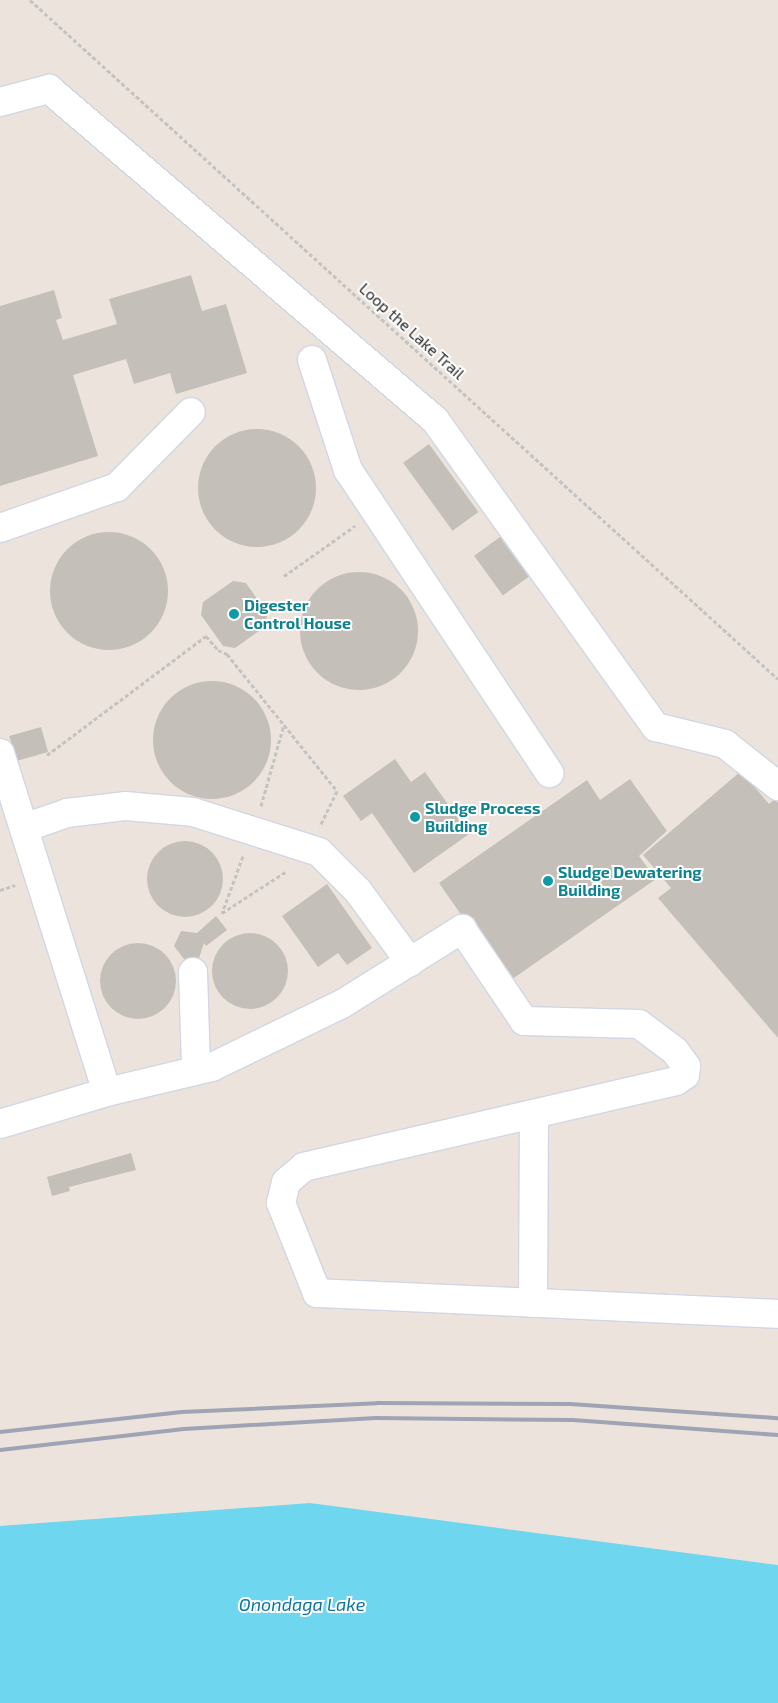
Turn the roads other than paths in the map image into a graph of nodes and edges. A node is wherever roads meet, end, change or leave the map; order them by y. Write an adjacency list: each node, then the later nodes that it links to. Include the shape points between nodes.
1 (0, 102): 7 (lane, via 49,89 435,420 656,727 725,744)
2 (312, 360): 6 (lane, via 348,470)
3 (191, 412): 4 (lane, via 117,487)
4 (0, 528)
5 (0, 753): 8 (lane)
6 (549, 773)
7 (778, 786)
8 (24, 828): 9 (lane, via 67,813 125,806 193,812 319,852 358,891); 12 (lane)
9 (410, 962): 11 (lane, via 342,1004 212,1067); 13 (lane, via 462,929 524,1021 639,1024 675,1051 686,1066 685,1075 676,1081)
10 (194, 972): 11 (lane)
11 (196, 1070): 12 (lane)
12 (107, 1092): 14 (lane)
13 (534, 1114): 15 (lane); 15 (lane, via 304,1167 286,1182 281,1203 317,1293)
14 (0, 1124)
15 (533, 1303): 16 (lane)
16 (778, 1314)

